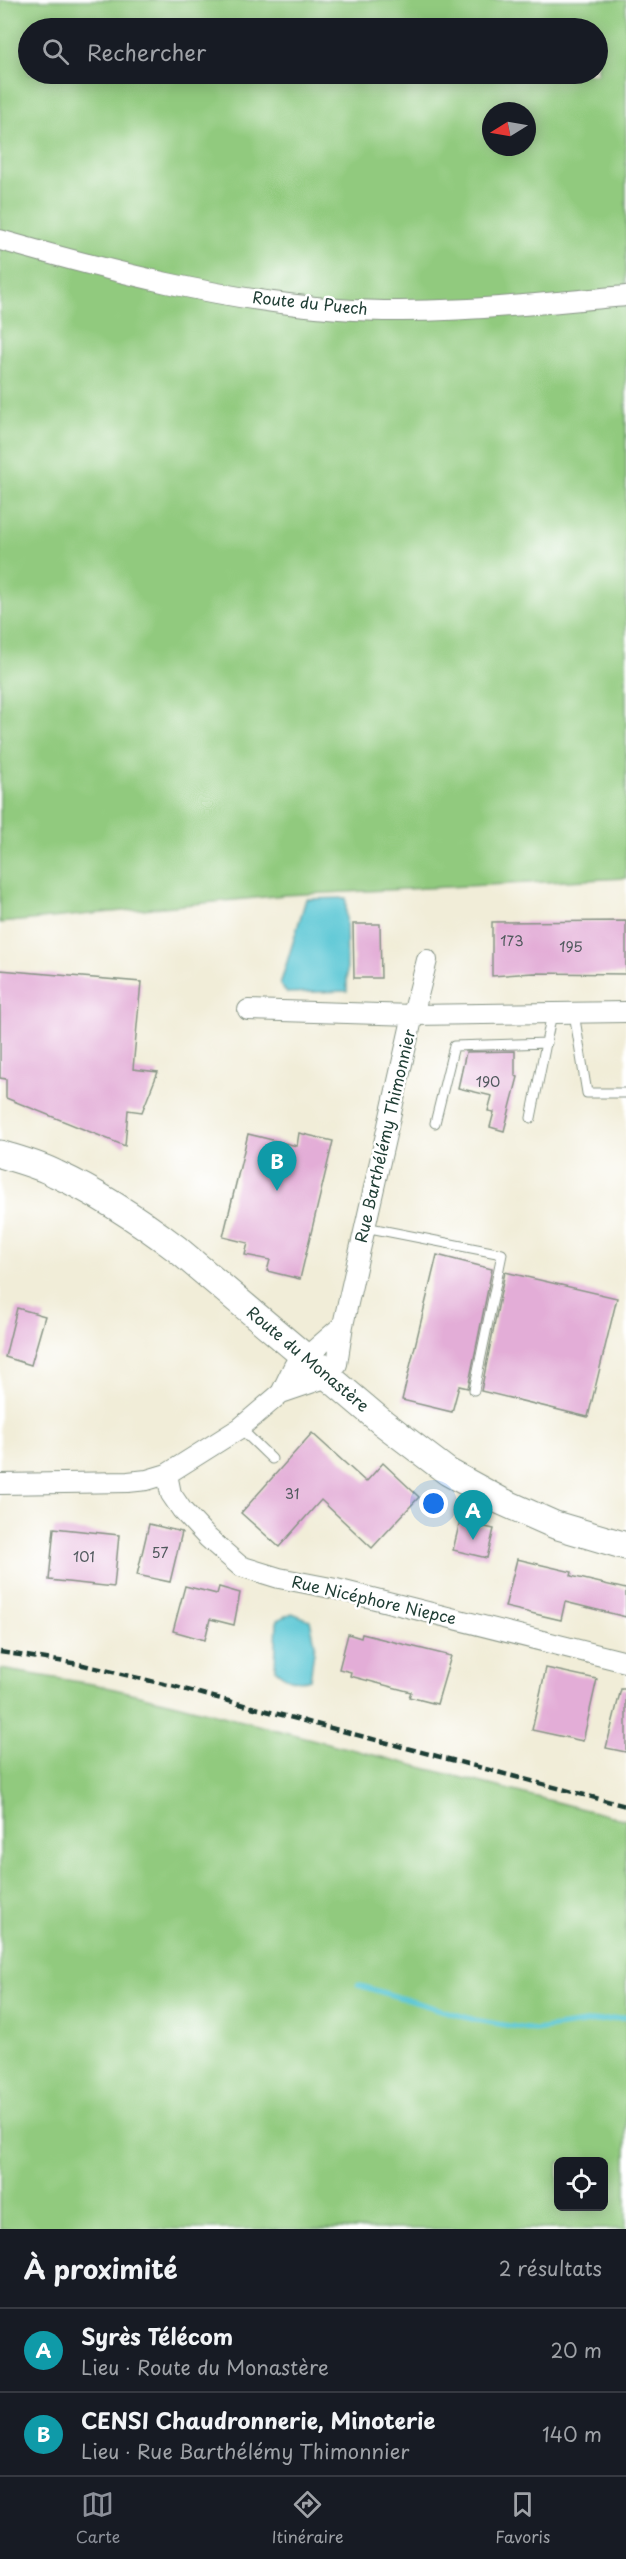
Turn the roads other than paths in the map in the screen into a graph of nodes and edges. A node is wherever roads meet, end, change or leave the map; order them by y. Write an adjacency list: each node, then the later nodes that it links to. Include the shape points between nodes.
1 (0, 240): 2 (street, Route du Puech, via 101,268 249,297 339,309 457,311)
2 (626, 296)
3 (427, 960): 8 (street)
4 (248, 1010): 8 (street)
5 (574, 1012): 6 (street, Rue Barthélémy Thimonnier); 7 (street, Rue Barthélémy Thimonnier); 10 (lane, via 586,1093)
6 (626, 1012)
7 (552, 1013): 8 (street, Rue Barthélémy Thimonnier); 9 (lane)
8 (413, 1015): 14 (street, Rue Barthélémy Thimonnier)
9 (547, 1043): 11 (lane); 12 (lane, via 453,1046)
10 (626, 1094)
11 (531, 1118)
12 (435, 1123)
13 (0, 1154): 15 (street, Route du Monastère, via 55,1173 143,1224)
14 (365, 1227): 15 (street, Rue Barthélémy Thimonnier, via 343,1325 312,1352); 16 (lane, via 502,1254)
15 (314, 1363): 17 (street, via 319,1380 281,1393); 21 (street, Route du Monastère, via 448,1472 501,1502 555,1525)
16 (474, 1390)
17 (240, 1428): 18 (lane); 19 (street)
18 (272, 1459)
19 (166, 1474): 20 (street, via 128,1482); 22 (street, Rue Nicéphore Niepce, via 171,1494 182,1510 240,1566)
20 (0, 1484)
21 (626, 1546)
22 (626, 1662)

